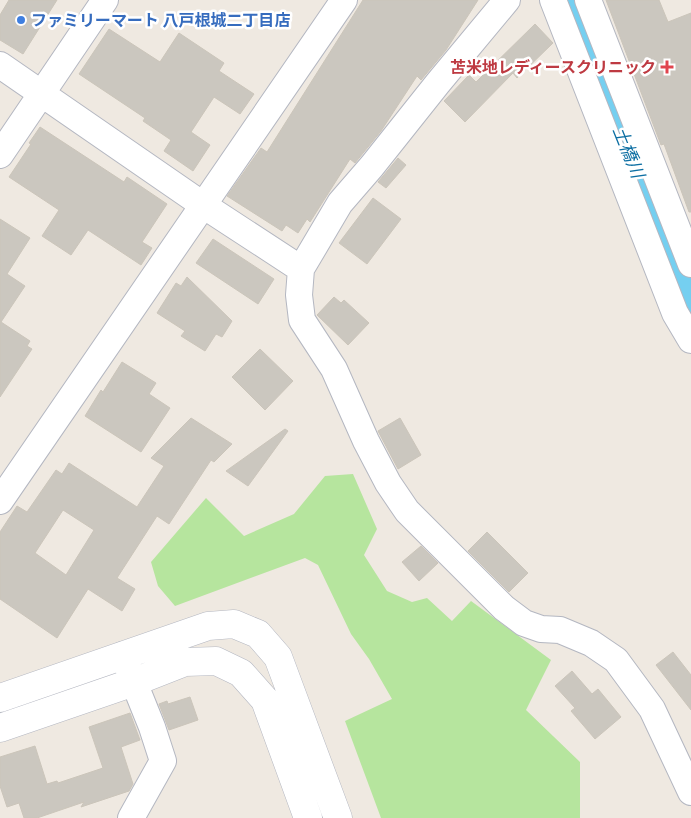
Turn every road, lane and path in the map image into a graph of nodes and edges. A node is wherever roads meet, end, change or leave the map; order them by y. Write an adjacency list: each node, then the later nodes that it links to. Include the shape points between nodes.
1 (105, 0): 7 (street)
2 (344, 0): 9 (street)
3 (507, 0): 11 (street, via 340,203)
4 (553, 0): 12 (street, via 676,313)
5 (588, 0): 10 (street)
6 (0, 65): 7 (street)
7 (42, 94): 8 (street); 9 (street)
8 (0, 155)
9 (203, 205): 11 (street); 13 (street)
10 (691, 264)
11 (301, 269): 18 (street, via 299,295 302,320 334,369 366,441 407,511 504,608 524,623 560,630 591,643 616,660 652,709)
12 (691, 340)
13 (0, 501)
14 (123, 655): 15 (street); 16 (street); 21 (street, via 208,626 234,624 258,634 278,656)
15 (134, 682): 17 (street); 19 (street, via 163,760); 20 (street, via 185,662 216,661 240,674 265,700)
16 (0, 698)
17 (0, 728)
18 (691, 792)
19 (131, 818)
20 (308, 818)
21 (338, 818)

